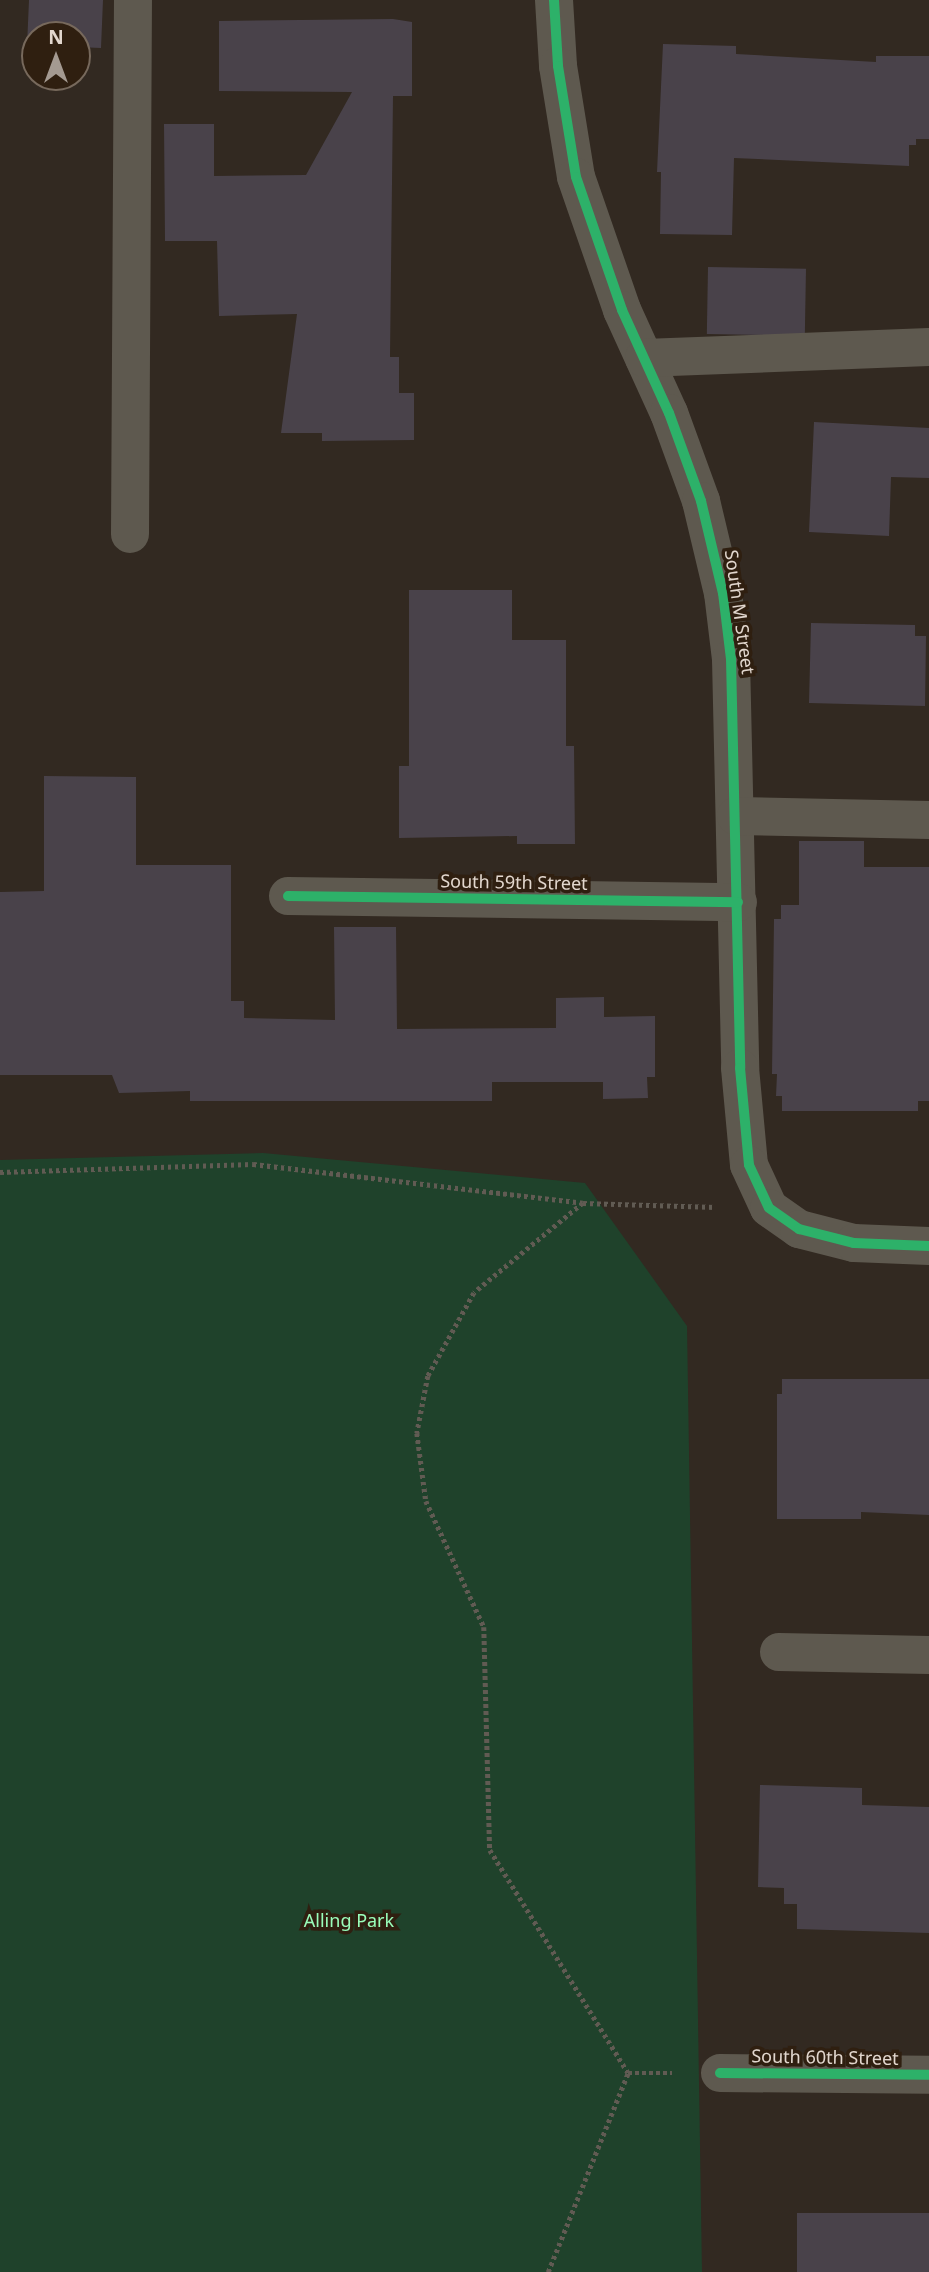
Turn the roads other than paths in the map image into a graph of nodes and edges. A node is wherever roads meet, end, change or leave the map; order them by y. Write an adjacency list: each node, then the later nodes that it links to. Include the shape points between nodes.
1 (133, 0): 5 (street)
2 (554, 0): 4 (street, South M Street, via 558,66 576,177 594,238)
3 (929, 346): 4 (street)
4 (644, 358): 6 (street, South M Street, via 679,438 715,551 731,659)
5 (130, 534)
6 (737, 816): 7 (street); 9 (street, South M Street)
7 (929, 820)
8 (288, 896): 9 (street, South 59th Street)
9 (738, 902): 10 (street, South M Street, via 744,1121 749,1165 769,1208 799,1229 827,1238)
10 (929, 1246)
11 (779, 1651): 12 (street)
12 (929, 1655)
13 (720, 2073): 14 (street, South 60th Street)
14 (929, 2075)

